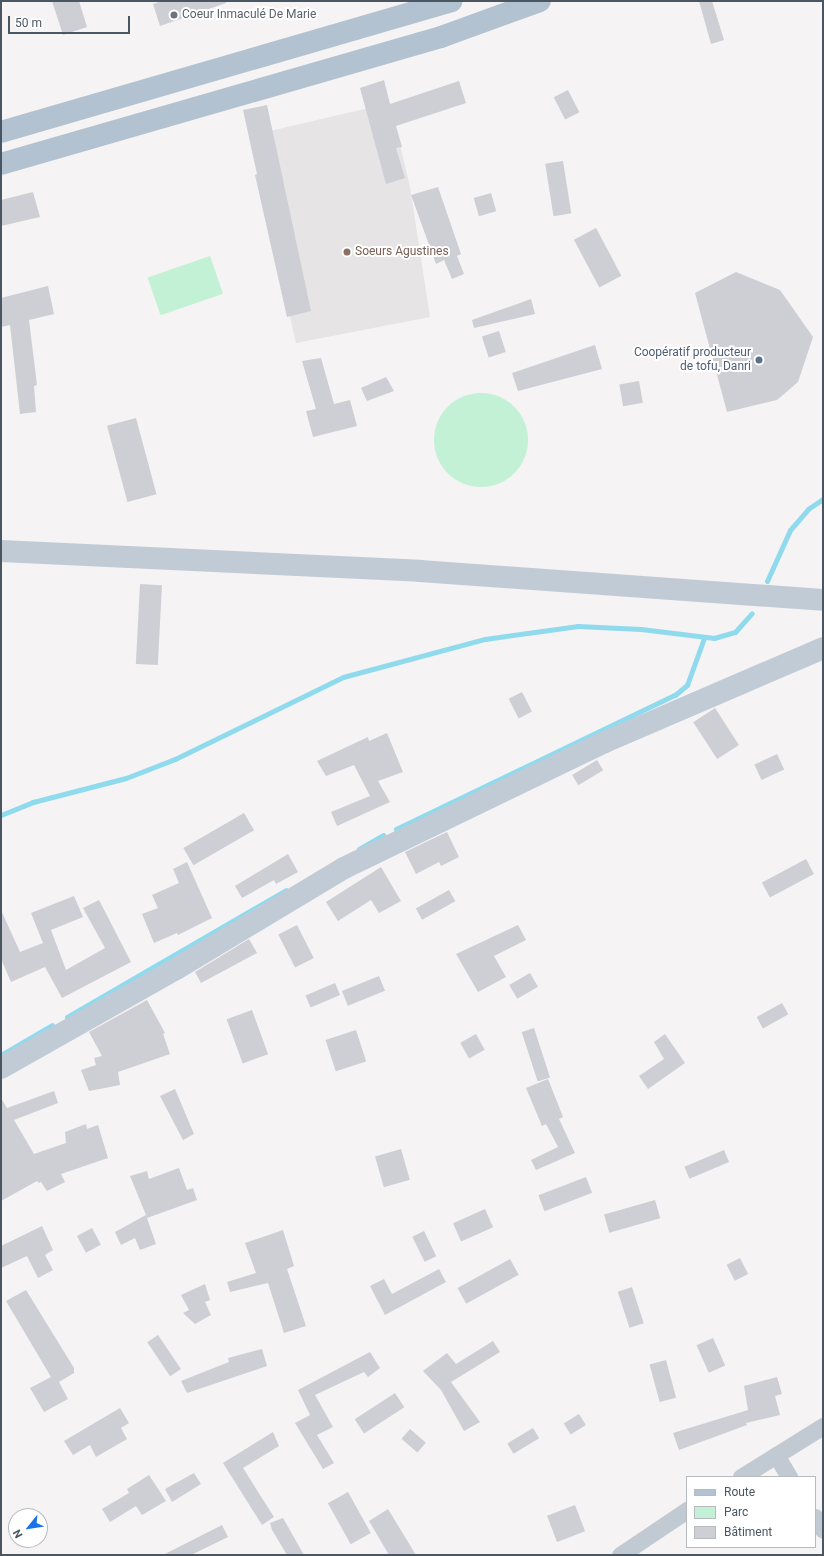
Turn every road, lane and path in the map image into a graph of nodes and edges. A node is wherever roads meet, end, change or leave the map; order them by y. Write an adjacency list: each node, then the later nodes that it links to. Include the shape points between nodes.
1 (451, 1): 3 (main road)
2 (540, 1): 4 (main road, via 441,37)
3 (1, 132)
4 (1, 164)
5 (1, 551): 6 (street, via 420,571)
6 (823, 600)
7 (823, 648): 8 (street, via 605,742 344,868 176,969)
8 (1, 1068)
9 (823, 1426): 10 (street)
10 (776, 1456): 11 (street); 12 (street)
11 (743, 1476)
12 (788, 1476)
13 (686, 1511): 16 (street)
14 (816, 1519): 15 (street)
15 (823, 1530)
16 (620, 1555)

